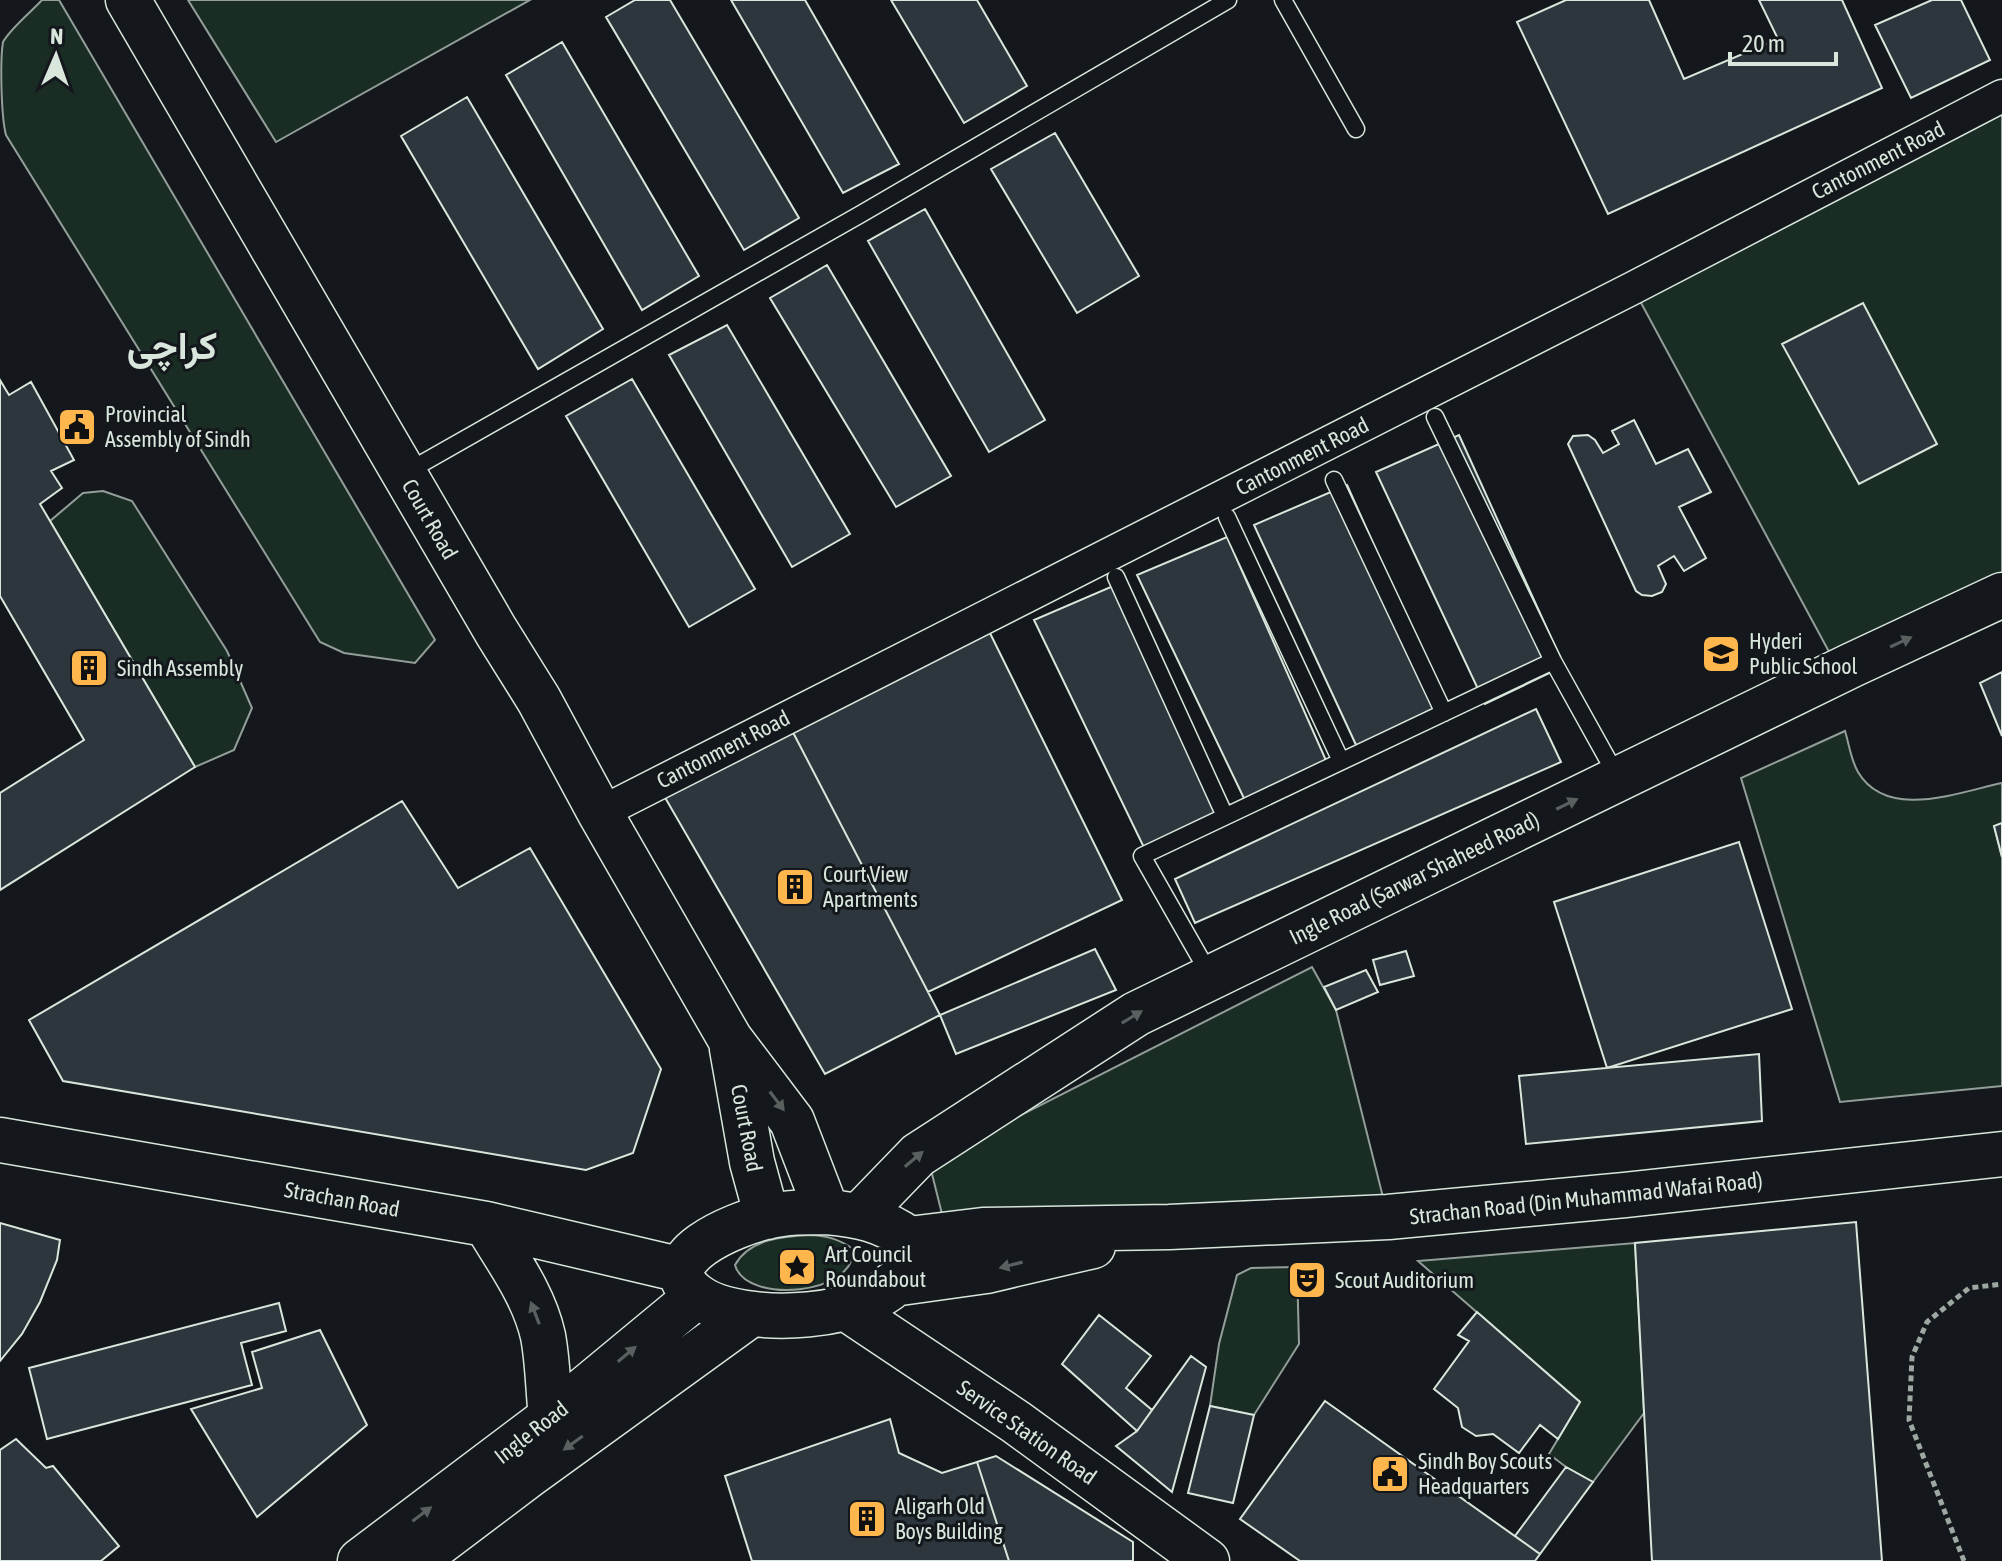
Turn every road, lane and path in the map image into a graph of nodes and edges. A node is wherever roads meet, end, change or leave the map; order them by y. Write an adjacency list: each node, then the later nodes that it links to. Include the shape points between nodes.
1 (128, 0): 7 (main road, Court Road)
2 (1228, 0): 7 (lane)
3 (1283, 0): 5 (lane)
4 (2002, 96): 16 (street, Cantonment Road)
5 (1356, 129)
6 (1435, 417): 12 (lane)
7 (404, 473): 16 (main road, Court Road)
8 (1334, 480): 13 (lane)
9 (1227, 517): 14 (lane)
10 (1116, 577): 17 (lane)
11 (2002, 595): 15 (main road, Ingle Road (Sarwar Shaheed Road), one-way to 11)
12 (1553, 661): 13 (lane); 15 (lane)
13 (1444, 713): 14 (lane)
14 (1341, 761): 17 (lane)
15 (1618, 779): 18 (main road, Ingle Road (Sarwar Shaheed Road), one-way to 15)
16 (600, 813): 19 (main road, Court Road)
17 (1225, 816): 18 (lane, via 1142,856)
18 (1211, 977): 22 (main road, Ingle Road (Sarwar Shaheed Road), one-way to 18, via 918,1155 1136,1014)
19 (730, 1039): 22 (main road, Court Road, one-way to 22, via 792,1121); 23 (main road, Court Road)
20 (0, 1140): 24 (main road, Strachan Road)
21 (2002, 1154): 25 (main road, Strachan Road (Din Muhammad Wafai Road), via 1388,1217)
22 (844, 1213): 23 (main road); 26 (main road, via 890,1224)
23 (767, 1217): 27 (main road, via 740,1225 688,1256)
24 (486, 1224): 27 (main road, Strachan Road); 32 (main road, one-way to 24, via 543,1336 534,1309)
25 (1169, 1227): 26 (main road, Strachan Road (Din Muhammad Wafai Road), via 983,1230); 28 (main road, Strachan Road (Din Muhammad Wafai Road), one-way to 28, via 986,1271)
26 (909, 1239): 28 (main road, via 905,1271)
27 (689, 1283): 31 (main road, via 720,1308); 32 (main road, Ingle Road, one-way to 27)
28 (893, 1284): 30 (main road)
29 (2002, 1284): 36 (path, via 1969,1288 1927,1322 1912,1357 1909,1420)
30 (844, 1307): 31 (main road, via 812,1315); 35 (main road, Service Station Road, via 1016,1422)
31 (750, 1315): 34 (main road, Ingle Road, one-way to 34)
32 (551, 1417): 33 (main road, Ingle Road, one-way to 32)
33 (360, 1561)
34 (415, 1561)
35 (1207, 1561)
36 (1964, 1561)

